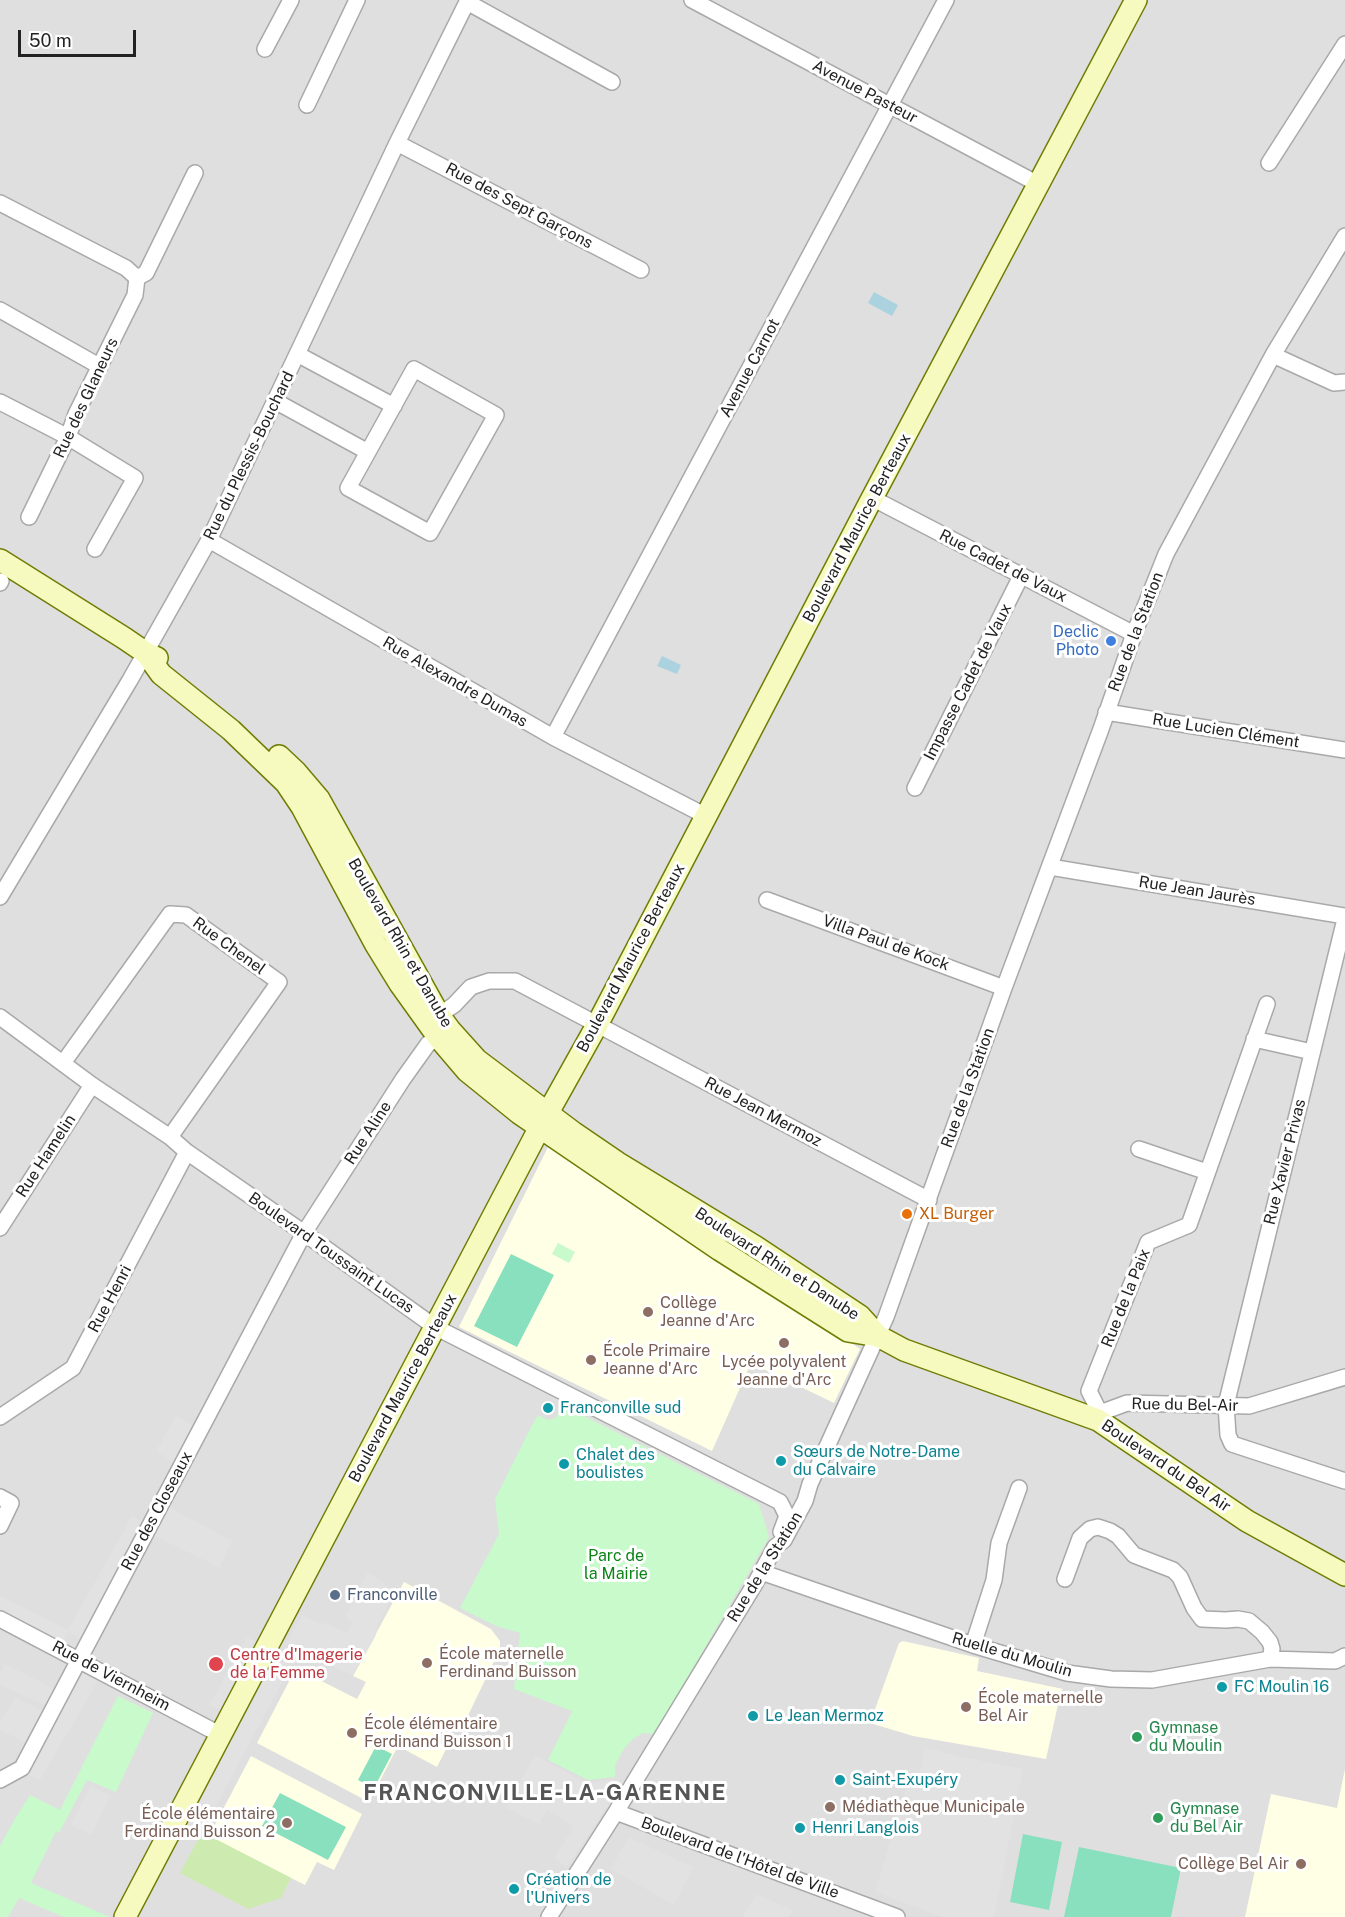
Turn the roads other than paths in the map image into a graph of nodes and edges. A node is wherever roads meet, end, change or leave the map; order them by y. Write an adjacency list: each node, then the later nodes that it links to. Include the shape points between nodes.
1 (291, 0): 8 (street)
2 (357, 0): 10 (street)
3 (692, 0): 11 (street, Avenue Pasteur)
4 (946, 0): 11 (street, Avenue Carnot)
5 (1136, 0): 15 (main road, Boulevard Maurice Berteaux)
6 (467, 1): 9 (street); 12 (street, Rue du Plessis-Bouchard)
7 (1345, 44): 13 (street)
8 (265, 49)
9 (612, 82)
10 (307, 105)
11 (890, 106): 15 (street, Avenue Pasteur); 40 (street, Avenue Carnot)
12 (397, 143): 19 (street, Rue des Sept Garçons); 22 (street, Rue du Plessis-Bouchard)
13 (1269, 163)
14 (195, 173): 20 (street, via 146,273)
15 (1038, 184): 31 (main road, Boulevard Maurice Berteaux)
16 (0, 203): 20 (street, via 126,268)
17 (1345, 236): 18 (street, Rue de la Station)
18 (1340, 257): 23 (street, Rue de la Station)
19 (641, 270)
20 (137, 278): 24 (street, Rue des Glaneurs, via 135,295)
21 (0, 310): 24 (street)
22 (297, 354): 26 (street, Rue du Plessis-Bouchard); 28 (street)
23 (1273, 355): 25 (street, via 1334,383); 37 (street, Rue de la Station, via 1166,554)
24 (99, 366): 29 (street, Rue des Glaneurs)
25 (1345, 382)
26 (275, 401): 30 (street); 33 (street, Rue du Plessis-Bouchard)
27 (0, 402): 29 (street)
28 (394, 406): 30 (street); 30 (street, via 414,369 496,415 430,533 348,488)
29 (68, 437): 32 (street, Rue des Glaneurs); 34 (street, via 135,478)
30 (368, 452)
31 (872, 498): 36 (street, Rue Cadet de Vaux); 43 (main road, Boulevard Maurice Berteaux)
32 (29, 517)
33 (209, 540): 38 (street, Rue du Plessis-Bouchard); 40 (street, Rue Alexandre Dumas)
34 (95, 549)
35 (0, 560): 38 (main road, Boulevard Rhin et Danube)
36 (1021, 576): 37 (street, Rue Cadet de Vaux); 42 (street, Impasse Cadet de Vaux)
37 (1134, 634): 39 (street, Rue de la Station)
38 (146, 653): 45 (street, Rue du Plessis-Bouchard); 50 (main road, Boulevard Rhin et Danube, via 169,662 240,719 319,799); 53 (main road, Boulevard Rhin et Danube, via 161,674 231,730 286,783 376,945)
39 (1106, 712): 41 (street, Rue Lucien Clément); 44 (street, Rue de la Station)
40 (553, 737): 43 (street, Rue Alexandre Dumas)
41 (1345, 750)
42 (915, 788)
43 (706, 816): 52 (main road, Boulevard Maurice Berteaux)
44 (1050, 867): 47 (street, Rue Jean Jaurès); 48 (street, Rue de la Station)
45 (1, 892)
46 (767, 900): 48 (street, Villa Paul de Kock)
47 (1345, 917): 55 (street, Rue Xavier Privas)
48 (1004, 988): 63 (street, Rue de la Station)
49 (1267, 1004): 54 (street, Rue de la Paix)
50 (439, 1014): 52 (street, via 471,987 489,981 515,981); 58 (main road, Boulevard Rhin et Danube, via 477,1060)
51 (0, 1017): 56 (street, Boulevard Toussaint Lucas)
52 (597, 1024): 58 (main road, Boulevard Maurice Berteaux); 63 (street, Rue Jean Mermoz)
53 (438, 1037): 58 (main road, Boulevard Rhin et Danube, via 467,1071 519,1113); 65 (street, Rue Aline, via 428,1044 403,1079)
54 (1254, 1039): 55 (street); 62 (street, Rue de la Paix)
55 (1312, 1052): 69 (street, Rue Xavier Privas)
56 (63, 1063): 57 (street, Boulevard Toussaint Lucas); 59 (street, Rue Chenel, via 170,914 186,915 279,982)
57 (92, 1085): 59 (street, Boulevard Toussaint Lucas); 64 (street, Rue Hamelin)
58 (543, 1120): 66 (main road, Boulevard Maurice Berteaux); 67 (main road, Boulevard Rhin et Danube, via 720,1250 848,1331)
59 (170, 1137): 61 (street, Boulevard Toussaint Lucas)
60 (1139, 1149): 62 (street)
61 (187, 1152): 65 (street, Boulevard Toussaint Lucas); 70 (street, Rue Henri, via 73,1368)
62 (1207, 1172): 71 (street, Rue de la Paix, via 1189,1225 1148,1242 1089,1391)
63 (929, 1200): 67 (street, Rue de la Station)
64 (0, 1228)
65 (303, 1233): 66 (street, Boulevard Toussaint Lucas); 85 (street, Rue des Closeaux)
66 (435, 1327): 76 (street, Boulevard Toussaint Lucas); 87 (main road, Boulevard Maurice Berteaux)
67 (878, 1336): 71 (main road, Boulevard du Bel Air, via 904,1350); 73 (street, Rue de la Station)
68 (1345, 1377): 69 (street, Rue du Bel-Air, via 1249,1406)
69 (1226, 1405): 71 (street, Rue du Bel-Air, via 1127,1403); 72 (street, Rue Xavier Privas, via 1232,1444)
70 (0, 1417)
71 (1099, 1417): 80 (main road, Boulevard du Bel Air, via 1247,1521)
72 (1345, 1481)
73 (810, 1484): 76 (street, via 793,1499); 78 (street, Rue de la Station, via 784,1540)
74 (1019, 1488): 83 (street, via 999,1543 994,1580)
75 (0, 1497): 77 (street, via 11,1503)
76 (780, 1502): 78 (street, via 787,1515)
77 (0, 1526)
78 (775, 1547): 79 (street, Rue de la Station)
79 (761, 1572): 83 (street, Ruelle du Moulin); 89 (street, Rue de la Station)
80 (1345, 1575)
81 (1065, 1579): 86 (street, via 1084,1533 1098,1527 1110,1531 1134,1555 1173,1570 1202,1618 1249,1621 1270,1642)
82 (0, 1619): 85 (street, Rue de Viernheim)
83 (973, 1645): 86 (street, Ruelle du Moulin, via 1067,1673 1111,1679 1152,1680)
84 (1345, 1656): 86 (street, Ruelle du Moulin, via 1335,1661)
85 (80, 1659): 87 (street, Rue de Viernheim); 88 (street, Rue des Closeaux, via 21,1768)
86 (1270, 1659)
87 (221, 1735): 90 (main road, Boulevard Maurice Berteaux)
88 (0, 1780)
89 (616, 1812): 91 (street, Rue de la Station); 92 (street, Boulevard de l'Hôtel de Ville)
90 (125, 1917)
91 (549, 1917)
92 (897, 1917)

